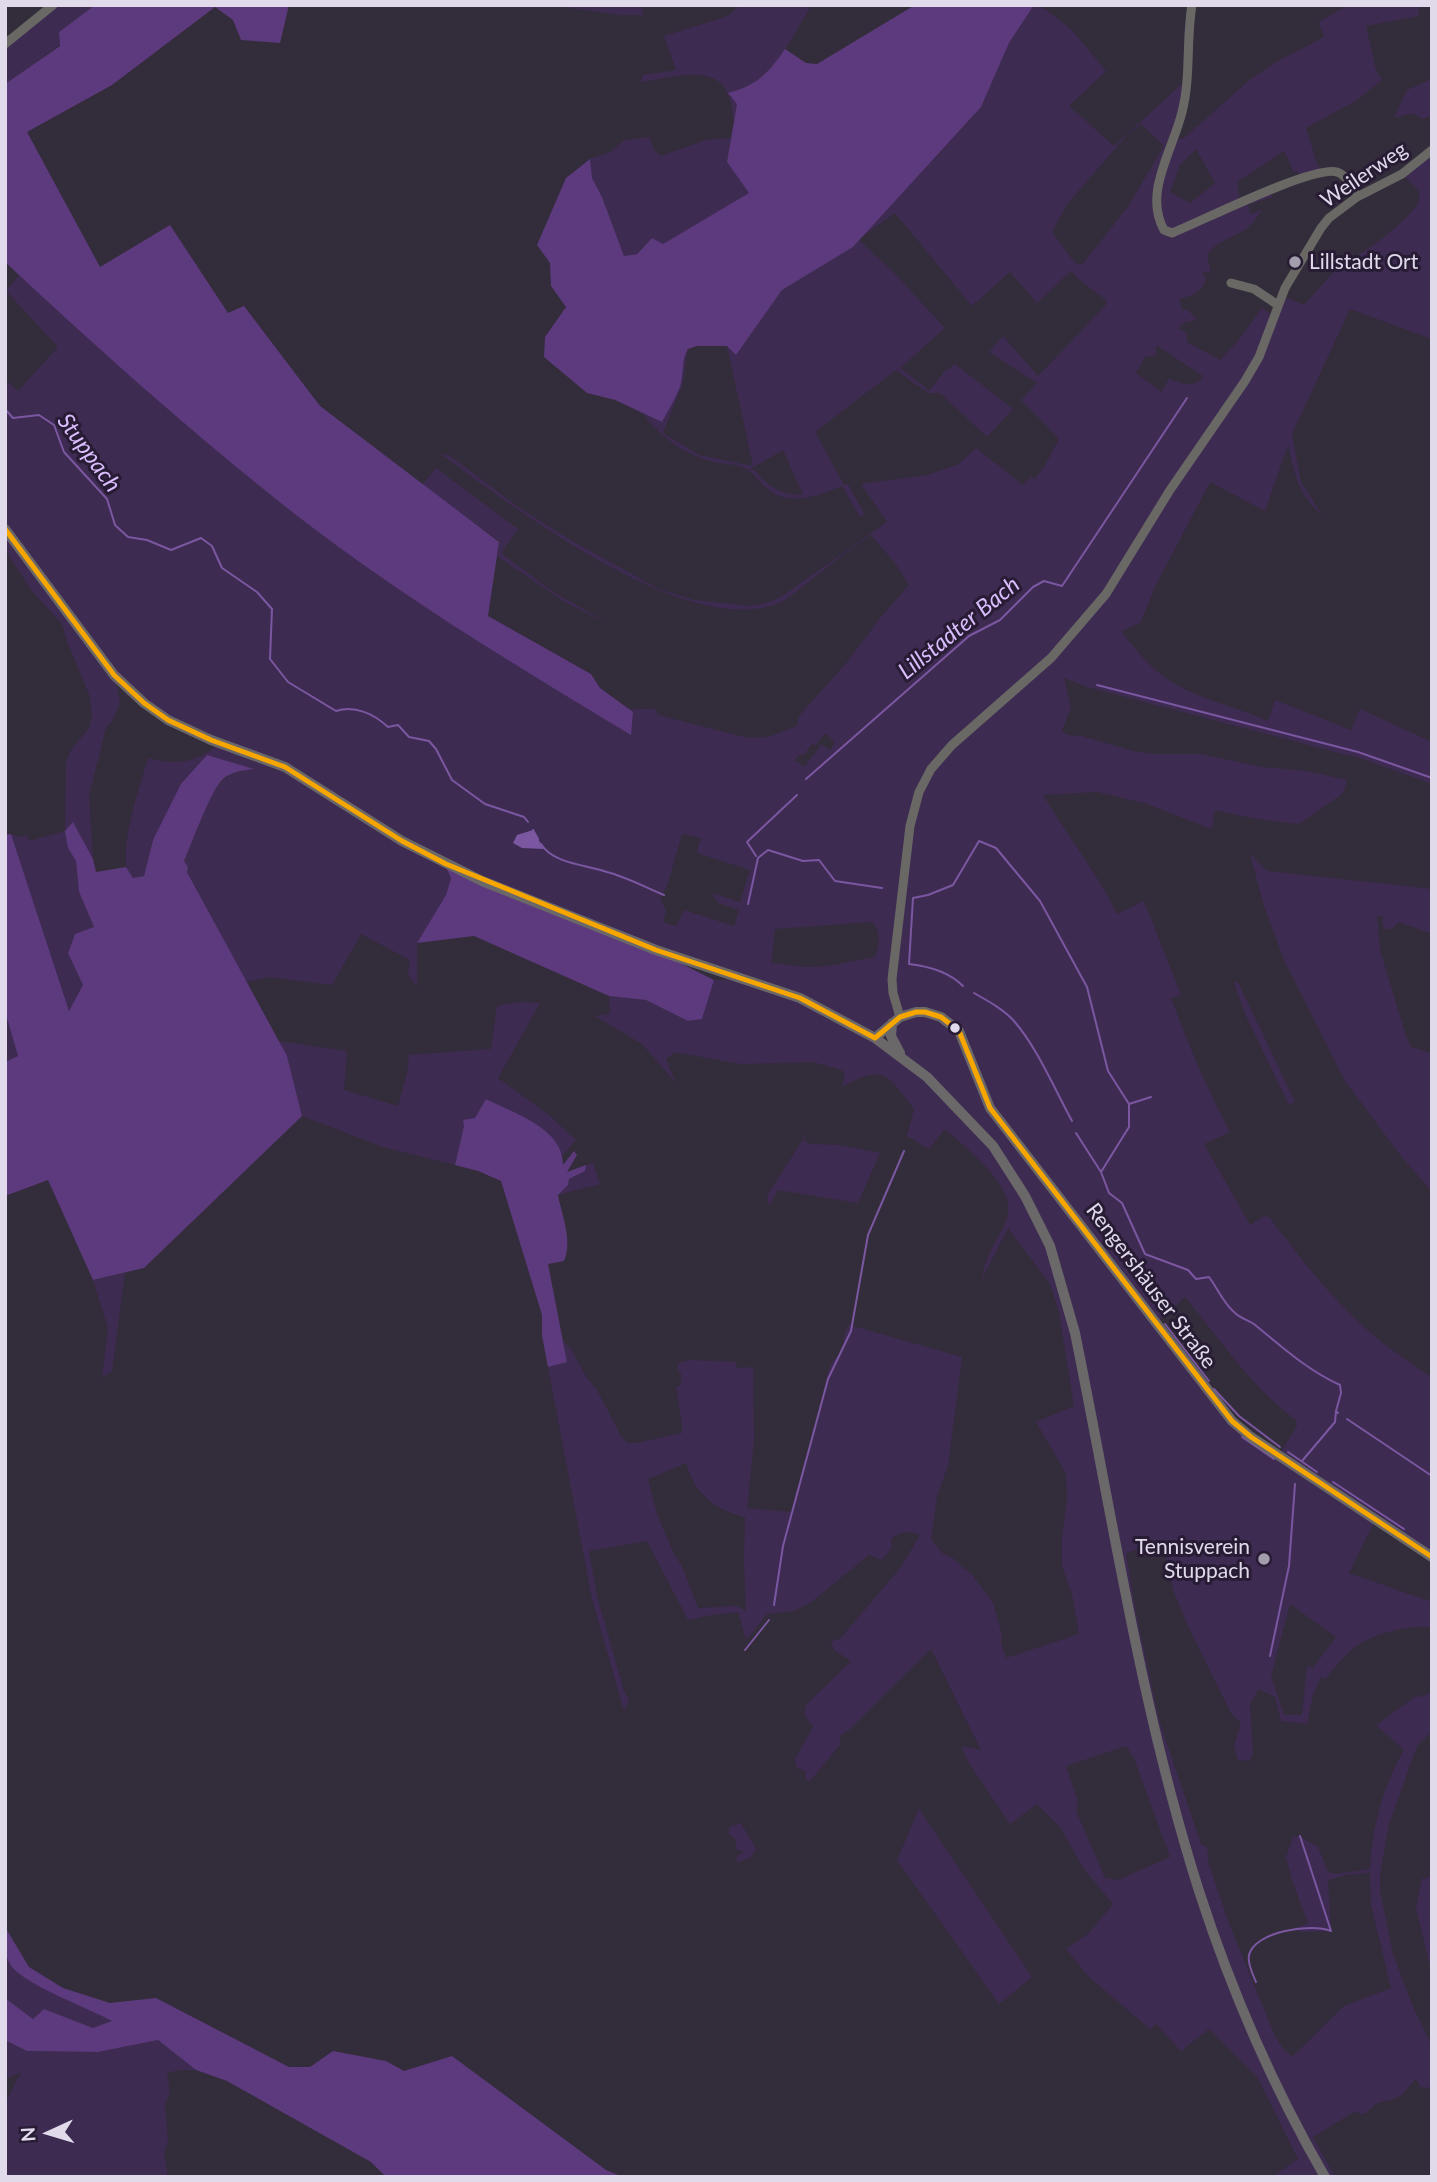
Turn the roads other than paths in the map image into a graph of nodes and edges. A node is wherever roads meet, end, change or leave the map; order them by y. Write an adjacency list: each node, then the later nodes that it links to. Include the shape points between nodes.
1 (53, 5): 3 (street)
2 (1192, 5): 5 (street, via 1183,111 1158,185 1156,212 1164,230 1172,233 1271,189 1323,172 1343,175)
3 (5, 44)
4 (1432, 150): 5 (street, Weilerweg, via 1402,174)
5 (1357, 197): 7 (street, Weilerweg, via 1321,228)
6 (1231, 283): 7 (street, via 1254,289)
7 (1278, 305): 9 (street, Weilerweg, via 1245,381 1106,594 1051,658 952,745 922,785 910,826 892,972)
8 (5, 528): 10 (main road, via 114,675 168,720 285,767 446,864 656,950 792,996)
9 (896, 1020): 10 (main road); 11 (main road, via 891,1036); 12 (main road, Rengershäuser Straße, via 916,1012 933,1013 958,1031 995,1115 1232,1421)
10 (875, 1038): 11 (main road)
11 (906, 1061): 13 (main road, via 943,1092 993,1146 1025,1196 1053,1257 1075,1333 1164,1766 1200,1893 1230,1979 1279,2090)
12 (1432, 1557)
13 (1325, 2177)

